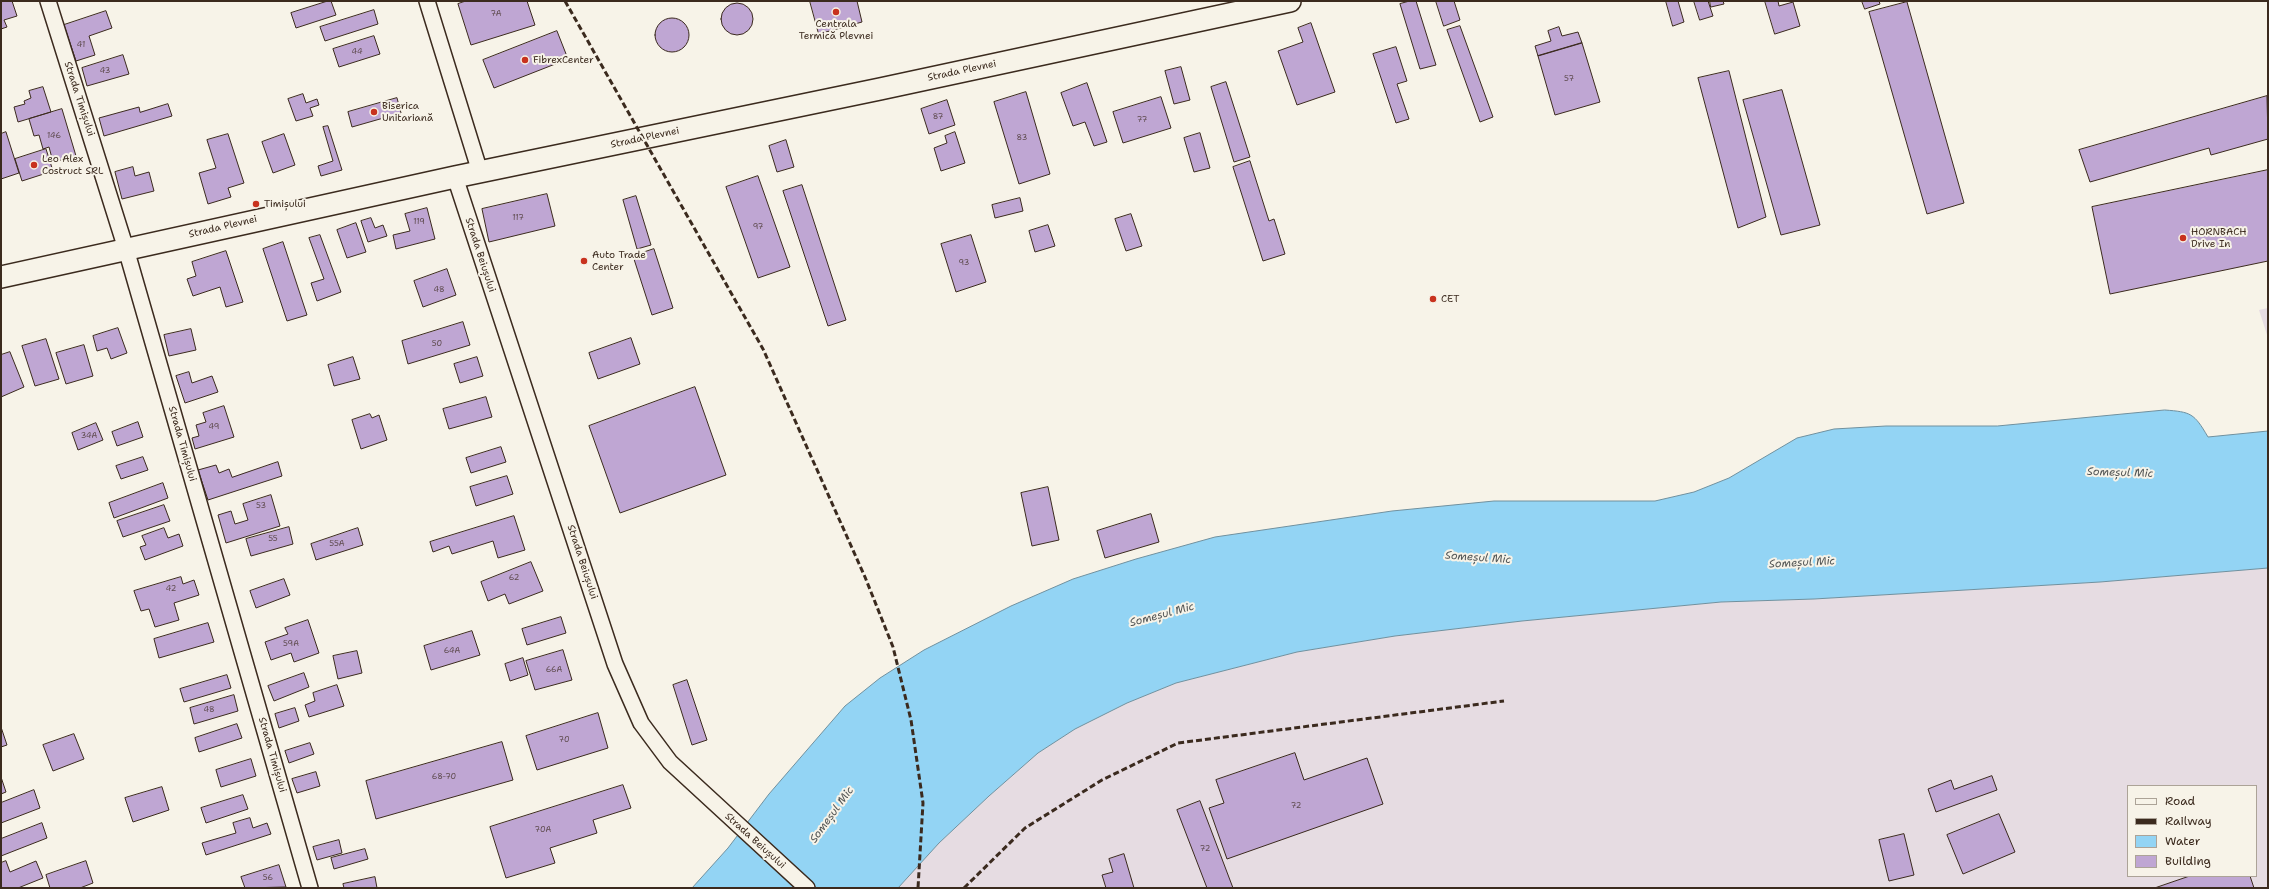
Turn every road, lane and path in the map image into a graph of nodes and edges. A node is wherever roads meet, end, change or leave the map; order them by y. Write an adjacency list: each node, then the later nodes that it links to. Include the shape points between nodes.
1 (48, 1): 6 (street, Strada Timișului)
2 (427, 1): 4 (street)
3 (1290, 1): 4 (main road, Strada Plevnei)
4 (480, 172): 5 (main road, Strada Plevnei)
5 (455, 176): 6 (main road, Strada Plevnei); 9 (street, Strada Beiușului, via 615,664 641,723 670,762)
6 (126, 250): 7 (main road, Strada Plevnei); 8 (street, Strada Timișului)
7 (1, 277)
8 (310, 888)
9 (807, 888)

